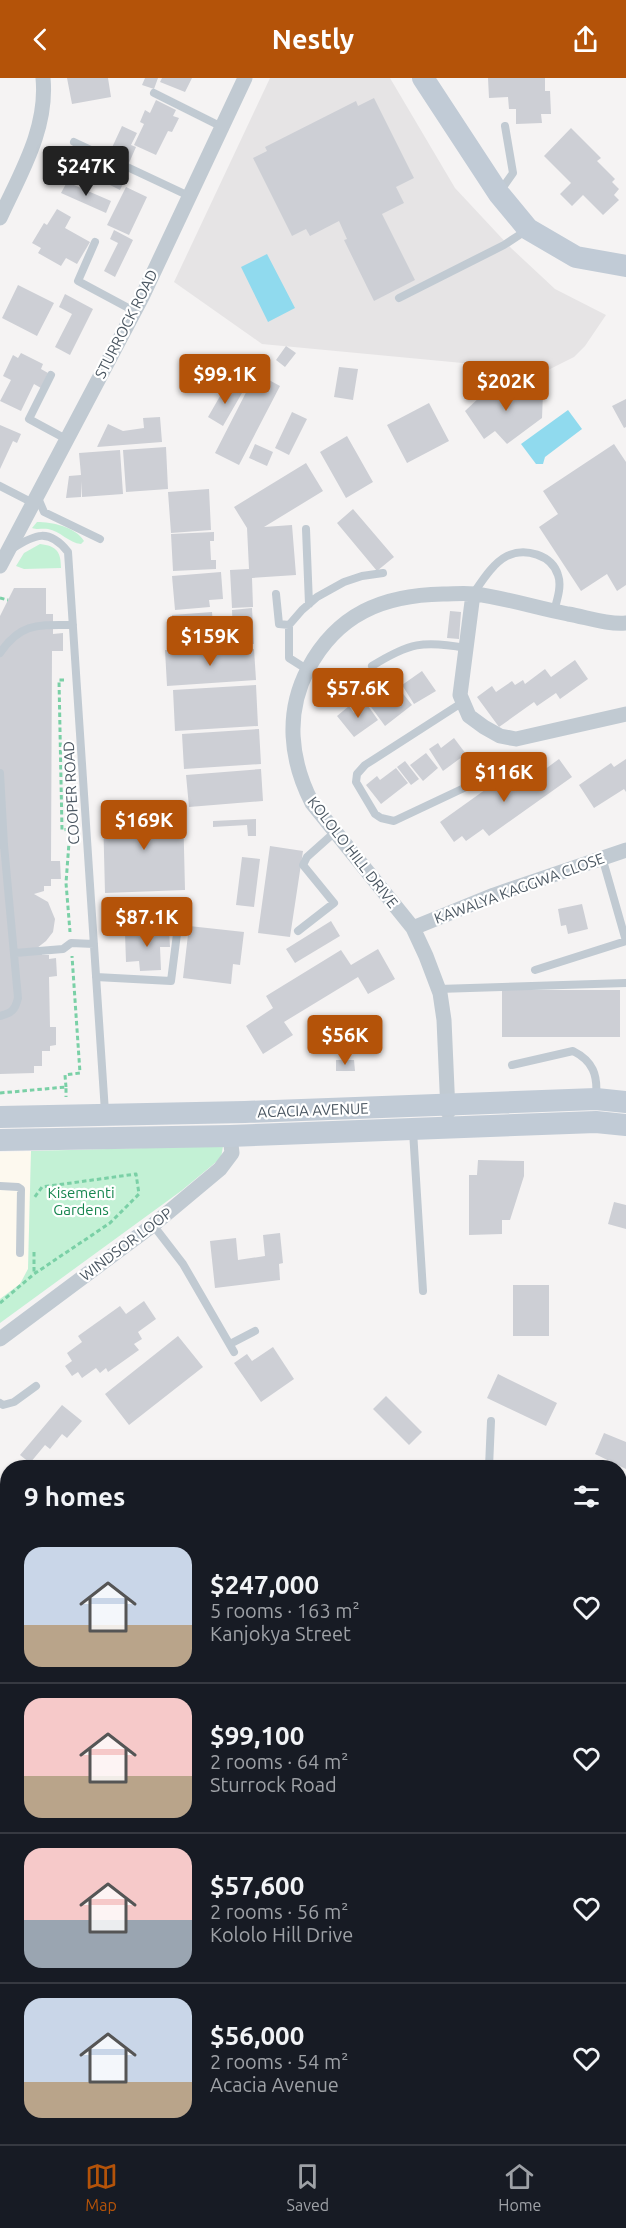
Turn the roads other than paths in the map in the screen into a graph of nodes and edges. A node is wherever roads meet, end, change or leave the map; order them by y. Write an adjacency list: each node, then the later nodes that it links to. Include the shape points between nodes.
1 (44, 78): 10 (street, via 44,105 36,137)
2 (245, 78): 6 (street, STURROCK ROAD)
3 (423, 78): 8 (main road)
4 (154, 93): 6 (lane)
5 (506, 126): 8 (lane, via 513,173)
6 (222, 127): 9 (street, STURROCK ROAD)
7 (74, 142): 9 (lane)
8 (499, 194): 11 (main road)
9 (189, 196): 15 (street, STURROCK ROAD)
10 (0, 218)
11 (528, 229): 13 (main road, via 576,257); 14 (lane)
12 (95, 242): 15 (lane, via 78,281)
13 (626, 266)
14 (399, 298)
15 (134, 312): 17 (street, STURROCK ROAD)
16 (51, 375): 17 (lane, via 29,419)
17 (66, 439): 19 (street, STURROCK ROAD)
18 (0, 486): 19 (lane)
19 (35, 498): 21 (lane, via 44,512); 22 (street, STURROCK ROAD)
20 (306, 529): 27 (lane)
21 (100, 538)
22 (8, 551): 23 (street, STURROCK ROAD); 30 (lane, COOPER ROAD, via 30,537 42,535 62,545 69,558)
23 (0, 566)
24 (383, 573): 27 (lane, via 344,582)
25 (276, 594): 31 (lane, via 279,624)
26 (473, 594): 28 (street, KOLOLO HILL DRIVE); 28 (lane, via 507,556 535,553 558,576); 32 (street); 35 (street, KOLOLO HILL DRIVE, via 414,594 362,611 337,629 318,650)
27 (309, 604): 31 (lane)
28 (554, 611): 29 (street, KOLOLO HILL DRIVE)
29 (626, 623)
30 (73, 625): 33 (lane, via 35,625 20,631); 48 (lane, COOPER ROAD)
31 (289, 625): 35 (lane, via 289,658)
32 (466, 648): 34 (lane, via 419,643); 36 (street, via 460,695)
33 (0, 653)
34 (372, 666)
35 (308, 670): 40 (street, KOLOLO HILL DRIVE, via 292,722 294,756 312,803)
36 (463, 702): 37 (street, via 469,716 484,728 516,739); 38 (lane, via 365,765 356,782 375,814 394,821)
37 (626, 714)
38 (500, 771)
39 (0, 773): 41 (lane)
40 (335, 832): 45 (street, KOLOLO HILL DRIVE); 46 (lane, via 303,865 334,903)
41 (2, 845): 49 (lane)
42 (626, 850): 43 (street, KAWALYA KAGGWA CLOSE)
43 (602, 857): 45 (street, KAWALYA KAGGWA CLOSE); 47 (lane)
44 (155, 916): 51 (lane, via 179,918 171,981)
45 (413, 928): 53 (street, KOLOLO HILL DRIVE)
46 (298, 932)
47 (626, 941): 50 (lane)
48 (94, 944): 49 (lane, via 71,943 63,949); 51 (lane, COOPER ROAD)
49 (15, 953): 54 (lane, via 16,1008)
50 (535, 970)
51 (96, 977): 62 (lane, COOPER ROAD)
52 (626, 983): 53 (lane)
53 (438, 989): 58 (street, KOLOLO HILL DRIVE, via 447,1045)
54 (0, 1016)
55 (512, 1065): 56 (lane, via 573,1051 592,1065)
56 (596, 1099): 57 (main road, ACACIA AVENUE); 58 (main road, ACACIA AVENUE); 60 (lane)
57 (626, 1102)
58 (447, 1105): 62 (main road, ACACIA AVENUE, via 245,1112); 63 (street, KOLOLO HILL DRIVE)
59 (0, 1117): 62 (main road, ACACIA AVENUE)
60 (596, 1122): 61 (main road, ACACIA AVENUE); 63 (main road, ACACIA AVENUE)
61 (626, 1125)
62 (105, 1126): 65 (main road, ACACIA AVENUE); 66 (main road, ACACIA AVENUE)
63 (449, 1127): 64 (main road, ACACIA AVENUE)
64 (413, 1129): 65 (main road, ACACIA AVENUE); 70 (lane)
65 (230, 1136): 68 (street, WINDSOR LOOP, via 232,1153 220,1169)
66 (0, 1140)
67 (0, 1186): 69 (lane, via 21,1189)
68 (153, 1226): 72 (street, WINDSOR LOOP); 73 (lane, via 183,1264)
69 (20, 1253)
70 (423, 1291)
71 (255, 1331): 73 (lane)
72 (0, 1339)
73 (230, 1344): 74 (lane)
74 (234, 1352)
75 (36, 1386): 76 (lane, via 14,1402)
76 (0, 1403)
77 (491, 1421): 78 (lane)
78 (489, 1460)

